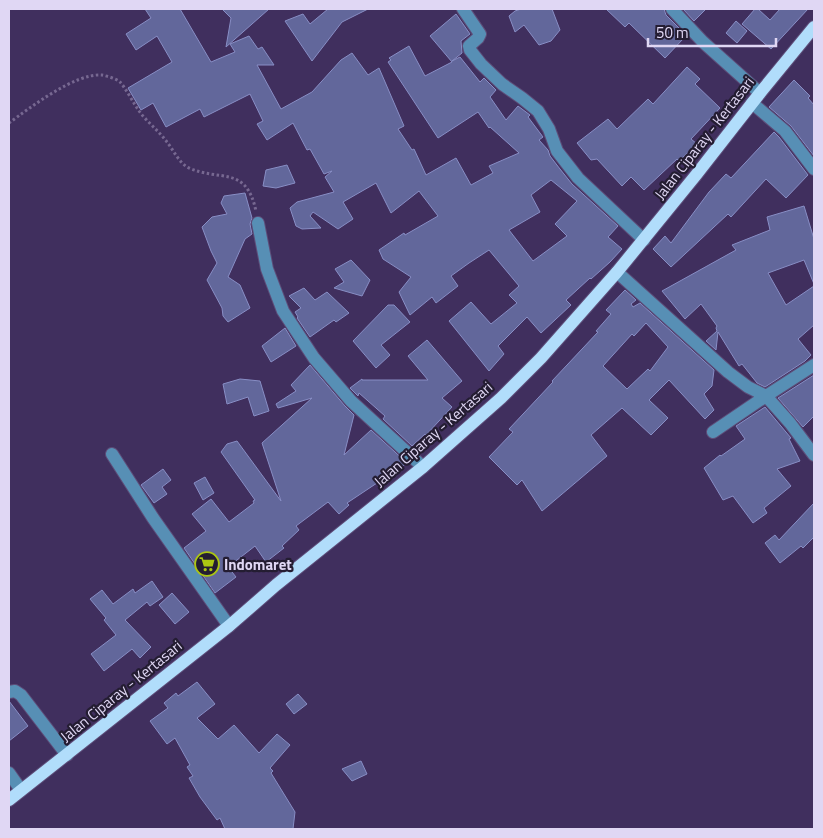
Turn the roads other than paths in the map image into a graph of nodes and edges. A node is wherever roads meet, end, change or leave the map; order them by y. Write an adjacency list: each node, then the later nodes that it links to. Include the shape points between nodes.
1 (463, 9): 7 (street, via 480,34 469,46 470,50 502,84 538,111 557,151 571,170)
2 (672, 9): 4 (street)
3 (814, 27): 4 (main road, Jalan Ciparay - Kertasari)
4 (756, 98): 5 (street); 7 (main road, Jalan Ciparay - Kertasari)
5 (814, 168)
6 (258, 224): 14 (street, via 267,269 283,311 314,358 351,401)
7 (644, 240): 8 (main road, Jalan Ciparay - Kertasari)
8 (617, 272): 10 (street, via 728,372); 14 (main road, Jalan Ciparay - Kertasari, via 541,358)
9 (814, 365): 10 (street)
10 (766, 396): 11 (street); 13 (street)
11 (713, 432)
12 (112, 454): 15 (street)
13 (814, 455)
14 (423, 467): 15 (main road, Jalan Ciparay - Kertasari)
15 (229, 626): 17 (main road, Jalan Ciparay - Kertasari)
16 (9, 692): 17 (street, via 21,695)
17 (67, 755): 19 (main road, Jalan Ciparay - Kertasari)
18 (9, 773): 19 (street)
19 (21, 790): 20 (main road, Jalan Ciparay - Kertasari)
20 (9, 800)

